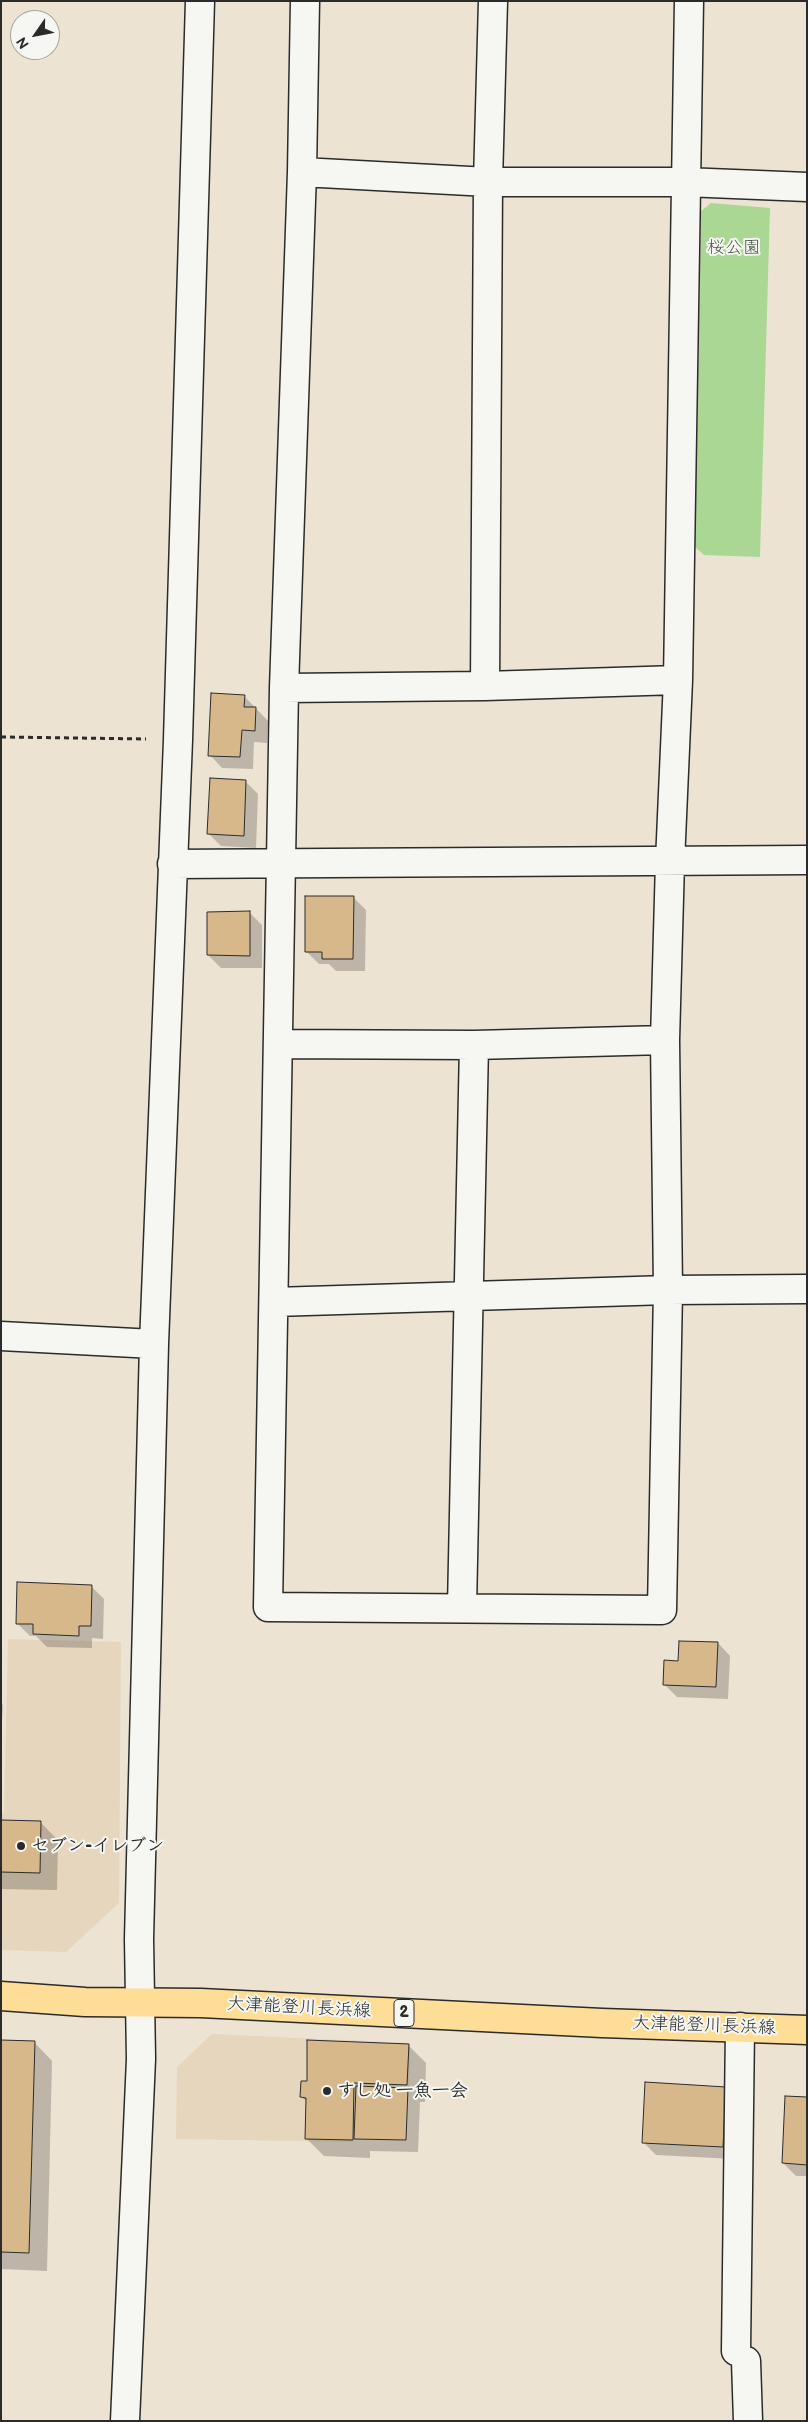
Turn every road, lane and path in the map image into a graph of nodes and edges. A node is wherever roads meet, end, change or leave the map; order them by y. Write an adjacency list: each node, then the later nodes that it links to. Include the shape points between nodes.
1 (200, 1): 13 (street)
2 (305, 1): 5 (street)
3 (493, 1): 6 (street)
4 (689, 1): 7 (street)
5 (302, 172): 6 (street); 11 (street)
6 (488, 182): 7 (street); 10 (street)
7 (685, 182): 8 (street); 9 (street)
8 (807, 187)
9 (678, 680): 10 (street); 15 (street)
10 (485, 686): 11 (street)
11 (284, 688): 17 (street)
12 (1, 737): 13 (path)
13 (178, 740): 16 (street)
14 (807, 860): 15 (street)
15 (670, 862): 17 (street); 18 (street)
16 (172, 864): 17 (street); 26 (street)
17 (282, 864): 19 (street)
18 (665, 1040): 20 (street); 22 (street)
19 (278, 1044): 20 (street); 24 (street)
20 (474, 1045): 23 (street)
21 (807, 1288): 22 (street)
22 (668, 1290): 23 (street); 27 (street, via 662,1610)
23 (469, 1296): 24 (street); 27 (street)
24 (274, 1302): 27 (street, via 268,1607)
25 (1, 1336): 26 (street)
26 (154, 1344): 29 (street)
27 (462, 1607)
28 (1, 1996): 29 (main road, 大津能登川長浜線 / 2, via 86,2002)
29 (139, 2001): 30 (main road, 大津能登川長浜線 / 2); 32 (street, via 141,2059)
30 (740, 2027): 31 (main road, 大津能登川長浜線 / 2); 33 (street, via 741,2356)
31 (807, 2030)
32 (124, 2421)
33 (748, 2421)

